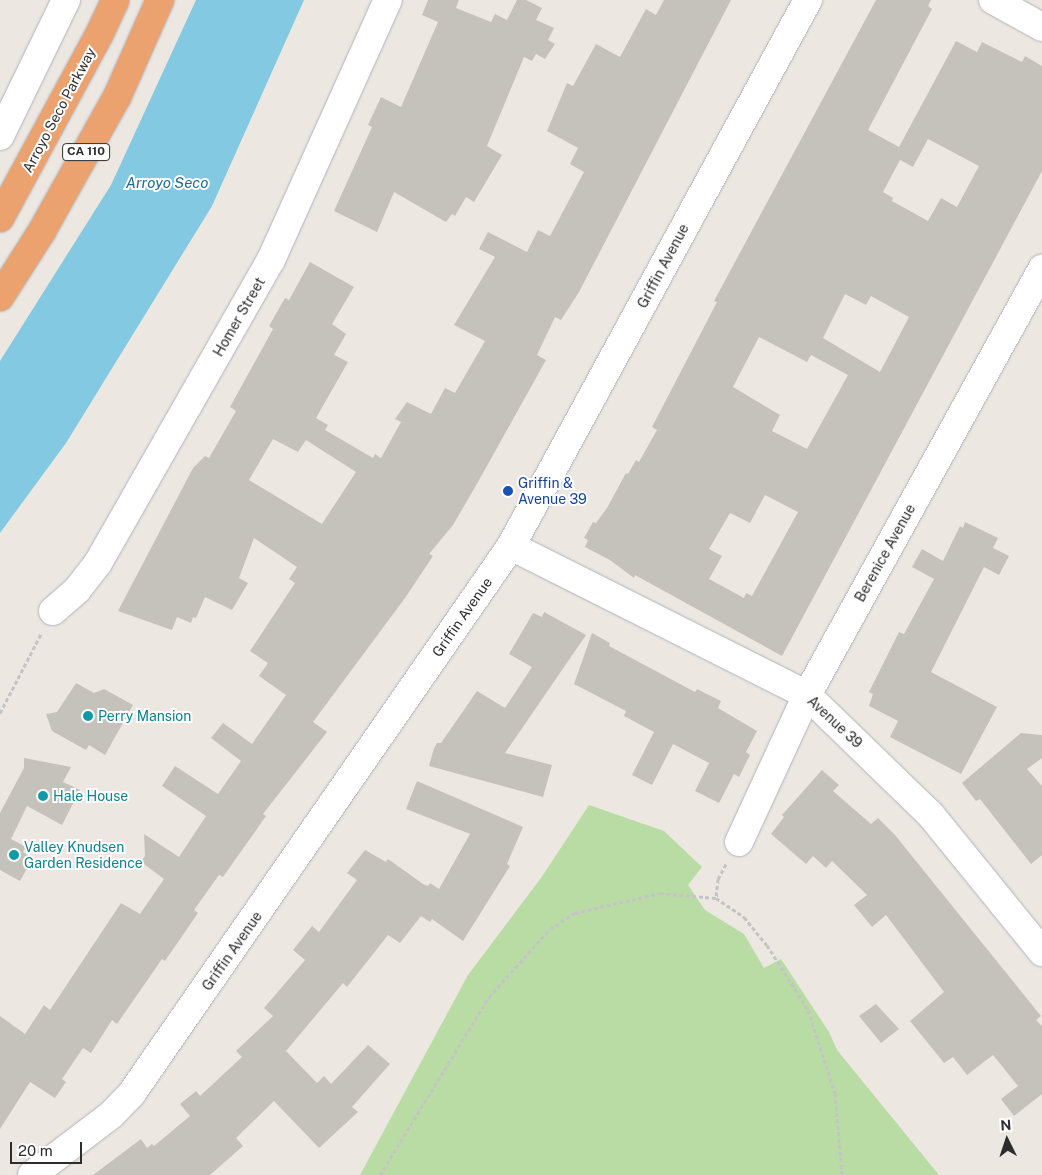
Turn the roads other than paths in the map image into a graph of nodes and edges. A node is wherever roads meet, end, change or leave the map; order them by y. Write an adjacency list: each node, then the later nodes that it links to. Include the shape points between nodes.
1 (66, 0): 8 (street)
2 (114, 0): 9 (highway, Arroyo Seco Parkway / CA 110, via 99,35)
3 (160, 0): 11 (highway, CA 110, via 117,96 42,232)
4 (388, 0): 13 (street, Homer Street, via 271,260 98,562 77,590)
5 (808, 0): 12 (street, Griffin Avenue)
6 (994, 0): 7 (street)
7 (1042, 27)
8 (0, 136)
9 (0, 218)
10 (1042, 269): 14 (street, Berenice Avenue)
11 (0, 297)
12 (511, 546): 14 (street, Avenue 39); 17 (street, Griffin Avenue, via 132,1092 111,1115)
13 (53, 611)
14 (807, 695): 15 (street, Berenice Avenue); 16 (street, Avenue 39, via 930,814)
15 (739, 842)
16 (1042, 952)
17 (32, 1175)

